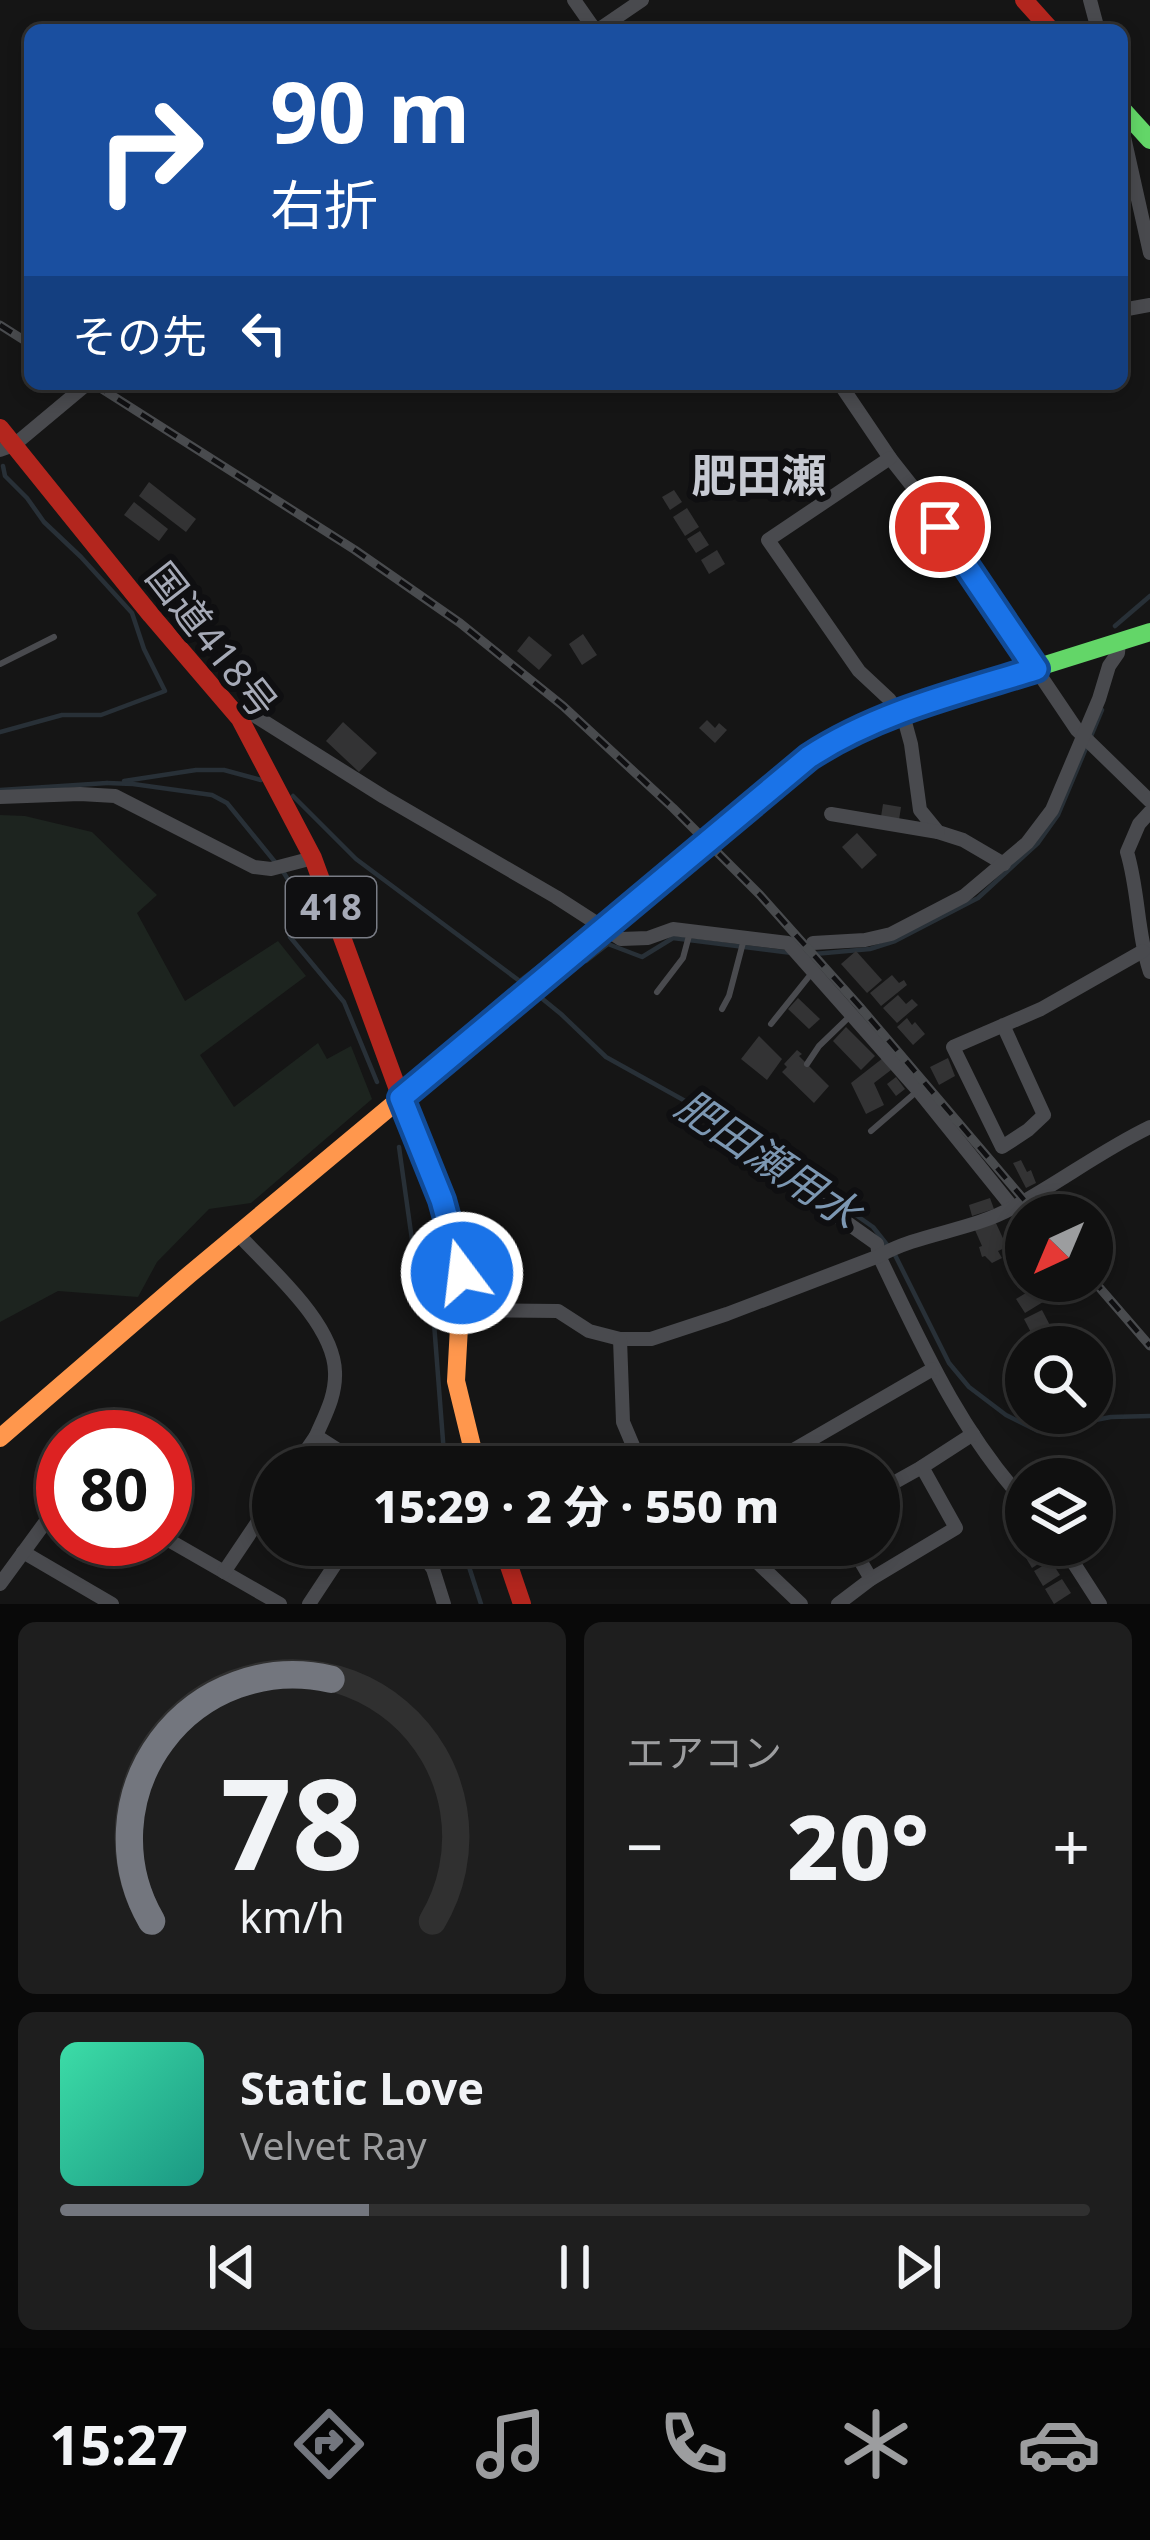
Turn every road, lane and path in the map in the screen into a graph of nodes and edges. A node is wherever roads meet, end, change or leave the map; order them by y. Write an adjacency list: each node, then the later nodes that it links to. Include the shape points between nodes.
1 (642, 0): 3 (street)
2 (1024, 0): 4 (main road)
3 (605, 24)
4 (1046, 24)
5 (1128, 116): 6 (main road)
6 (1150, 140)
7 (1128, 155): 8 (street)
8 (1150, 253)
9 (79, 390): 12 (street)
10 (843, 390): 13 (street)
11 (0, 428): 12 (main road, 国道418号 / 418)
12 (7, 447): 20 (main road, 国道418号 / 418)
13 (890, 458): 18 (street); 19 (street, via 768,540 859,671)
14 (1150, 632): 16 (main road)
15 (54, 637): 17 (lane)
16 (1119, 641): 18 (main road); 21 (street)
17 (0, 664)
18 (1036, 669): 19 (main road); 21 (street)
19 (899, 711): 26 (street, via 920,810); 29 (main road, via 809,757)
20 (240, 719): 27 (main road, 国道418号 / 418); 29 (street, via 252,714)
21 (1083, 737): 23 (street); 28 (street, via 1052,810)
22 (0, 797): 27 (street, via 115,796 254,867)
23 (1150, 801)
24 (1150, 812): 33 (street, via 1127,852)
25 (831, 814): 26 (street)
26 (938, 832): 28 (street)
27 (313, 858): 43 (main road, 国道418号 / 418)
28 (1004, 864): 32 (street, via 964,896 891,934)
29 (604, 929): 30 (street, via 621,938); 43 (main road)
30 (691, 932): 31 (street); 36 (lane)
31 (744, 940): 34 (street, via 788,943); 37 (lane)
32 (813, 943)
33 (1143, 951): 35 (street); 40 (street)
34 (814, 971): 38 (street); 39 (lane)
35 (1150, 972)
36 (657, 992)
37 (722, 1010)
38 (852, 1014): 41 (lane); 42 (street)
39 (771, 1024)
40 (1003, 1025): 40 (street, via 952,1047 1001,1147 1044,1115)
41 (807, 1064)
42 (918, 1090): 45 (lane); 48 (street)
43 (401, 1098): 50 (main road); 52 (main road, 国道418号 / 418, via 442,1200 462,1273)
44 (1150, 1127): 47 (street)
45 (871, 1131)
46 (754, 1156): 51 (street, via 877,1244)
47 (1037, 1194)
48 (1005, 1198)
49 (1005, 1211): 51 (street)
50 (238, 1234): 56 (street, via 328,1341 332,1399); 57 (main road)
51 (879, 1256): 53 (street, via 651,1340); 54 (street)
52 (461, 1310): 53 (street, via 558,1311); 60 (main road, 国道418号 / 418, via 456,1381)
53 (620, 1339): 61 (street, via 623,1422)
54 (933, 1370): 55 (street); 62 (street)
55 (973, 1434): 63 (street); 65 (street)
56 (316, 1436): 58 (street); 59 (street)
57 (0, 1438)
58 (309, 1446)
59 (332, 1446)
60 (469, 1446)
61 (633, 1446)
62 (800, 1446)
63 (922, 1467): 64 (street); 77 (street, via 956,1528)
64 (900, 1479)
65 (1005, 1481)
66 (252, 1530): 76 (street)
67 (36, 1534): 68 (street)
68 (23, 1552): 78 (street); 79 (street)
69 (192, 1554): 76 (street)
70 (334, 1566): 81 (street)
71 (431, 1566): 82 (street)
72 (509, 1566): 83 (main road)
73 (761, 1566): 84 (street)
74 (863, 1566): 77 (street)
75 (1076, 1566): 86 (street)
76 (224, 1572): 80 (street)
77 (871, 1579): 85 (street)
78 (0, 1584)
79 (112, 1604)
80 (280, 1604)
81 (309, 1604)
82 (444, 1604)
83 (522, 1604)
84 (801, 1604)
85 (838, 1604)
86 (1100, 1604)

